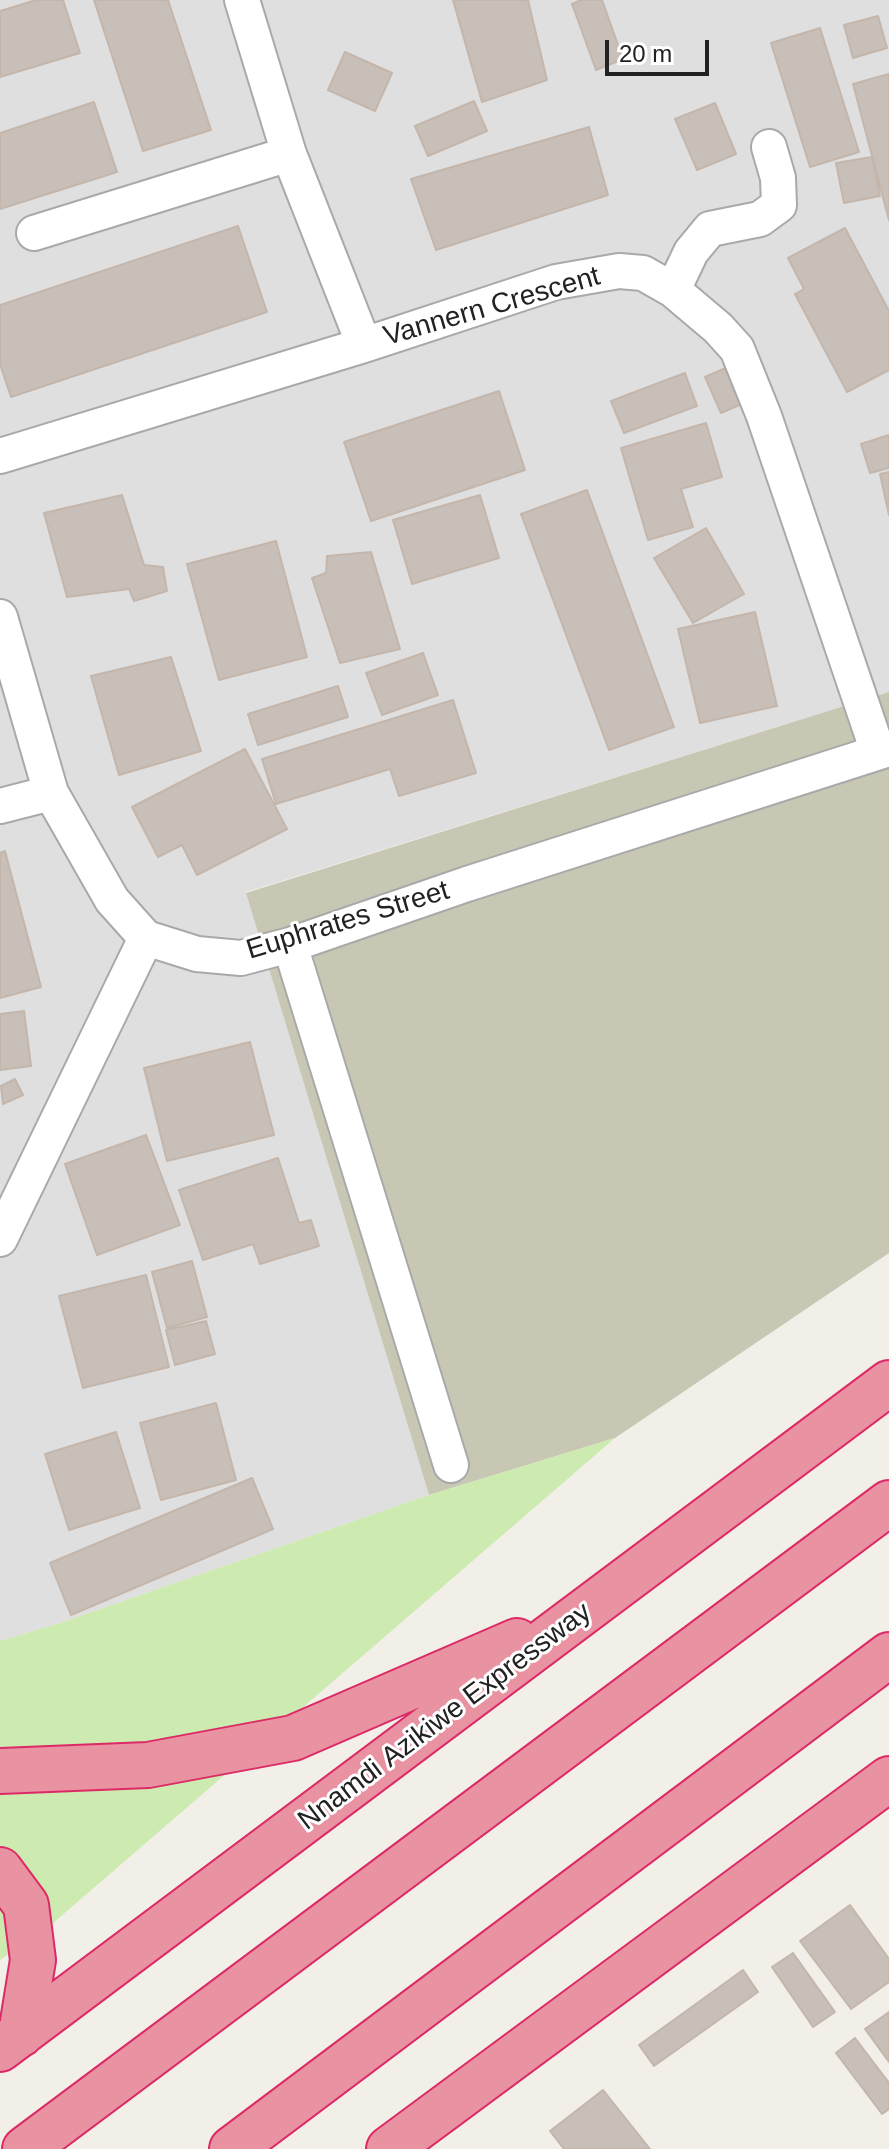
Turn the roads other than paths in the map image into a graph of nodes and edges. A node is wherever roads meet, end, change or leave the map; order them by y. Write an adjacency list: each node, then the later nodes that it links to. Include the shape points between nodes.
1 (242, 0): 3 (street)
2 (769, 147): 5 (street, via 779,205 760,219 710,229 691,252)
3 (289, 154): 4 (street); 6 (street)
4 (34, 233)
5 (673, 290): 6 (street, Vannern Crescent, via 643,273 619,271 556,282); 9 (street, Vannern Crescent, via 737,349)
6 (364, 345): 7 (street, Vannern Crescent)
7 (0, 456)
8 (0, 617): 10 (street)
9 (884, 750): 13 (street, Euphrates Street)
10 (51, 793): 11 (street); 12 (street, via 112,900)
11 (0, 806)
12 (146, 938): 13 (street, Euphrates Street, via 197,954 241,958); 14 (street)
13 (290, 945): 16 (street)
14 (0, 1239)
15 (889, 1383): 18 (highway, Nnamdi Azikiwe Expressway)
16 (451, 1465)
17 (889, 1503): 24 (highway)
18 (582, 1614): 20 (highway, via 293,1738 148,1765); 23 (highway, Nnamdi Azikiwe Expressway)
19 (889, 1655): 25 (highway)
20 (0, 1771)
21 (889, 1779): 26 (highway)
22 (0, 1870): 23 (highway, via 26,1905 33,1960)
23 (10, 2042)
24 (25, 2149)
25 (232, 2149)
26 (389, 2149)

